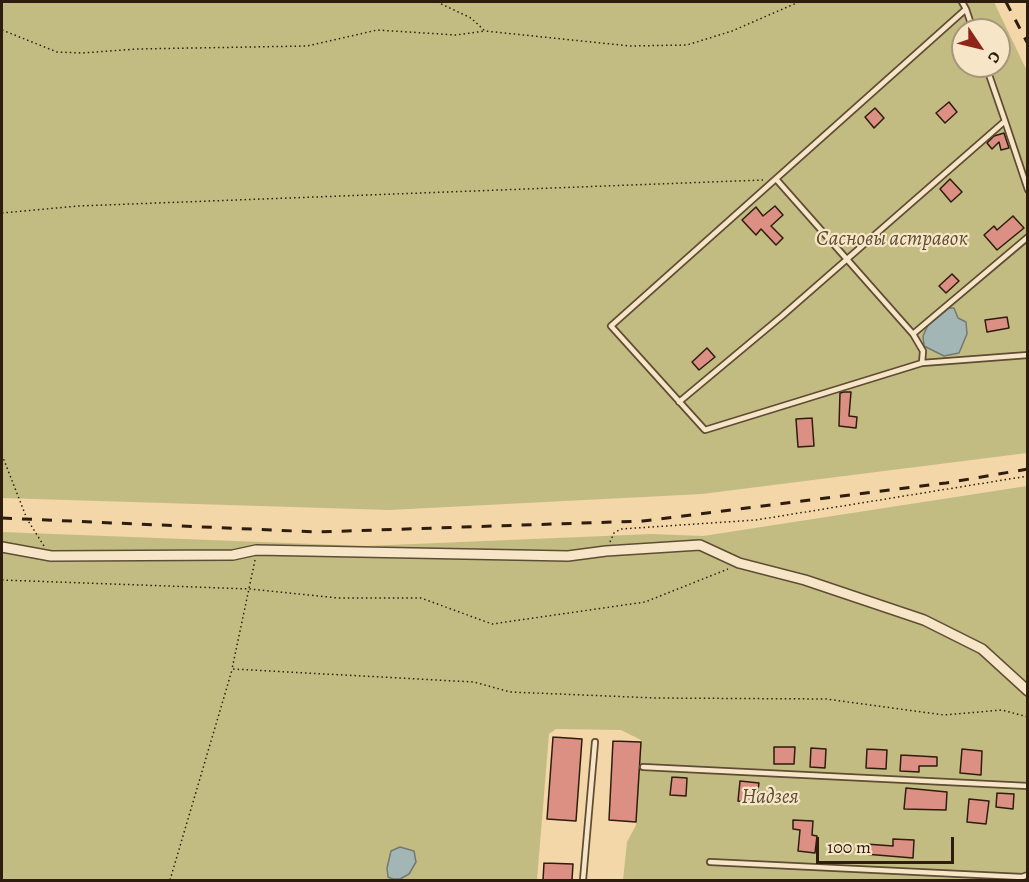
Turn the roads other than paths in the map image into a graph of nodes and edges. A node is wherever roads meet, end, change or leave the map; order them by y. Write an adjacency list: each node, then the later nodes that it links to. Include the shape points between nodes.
1 (962, 2): 2 (lane)
2 (966, 9): 3 (lane); 6 (lane)
3 (969, 18)
4 (990, 78): 5 (lane)
5 (1005, 121): 7 (lane); 9 (lane)
6 (776, 179): 9 (lane); 13 (lane, via 611,326)
7 (1028, 190)
8 (1028, 237): 10 (lane)
9 (847, 258): 10 (lane); 13 (lane)
10 (913, 334): 12 (lane, via 923,351)
11 (1028, 355): 12 (lane)
12 (922, 363): 13 (lane, via 705,430)
13 (679, 402)
14 (2, 547): 15 (street, via 51,556 234,555 256,550 568,556 699,544 739,563 805,580 924,620 982,649)
15 (1028, 690)
16 (595, 742): 21 (lane)
17 (643, 767): 18 (lane)
18 (1028, 786)
19 (710, 862): 20 (lane)
20 (1028, 875)
21 (583, 880)

